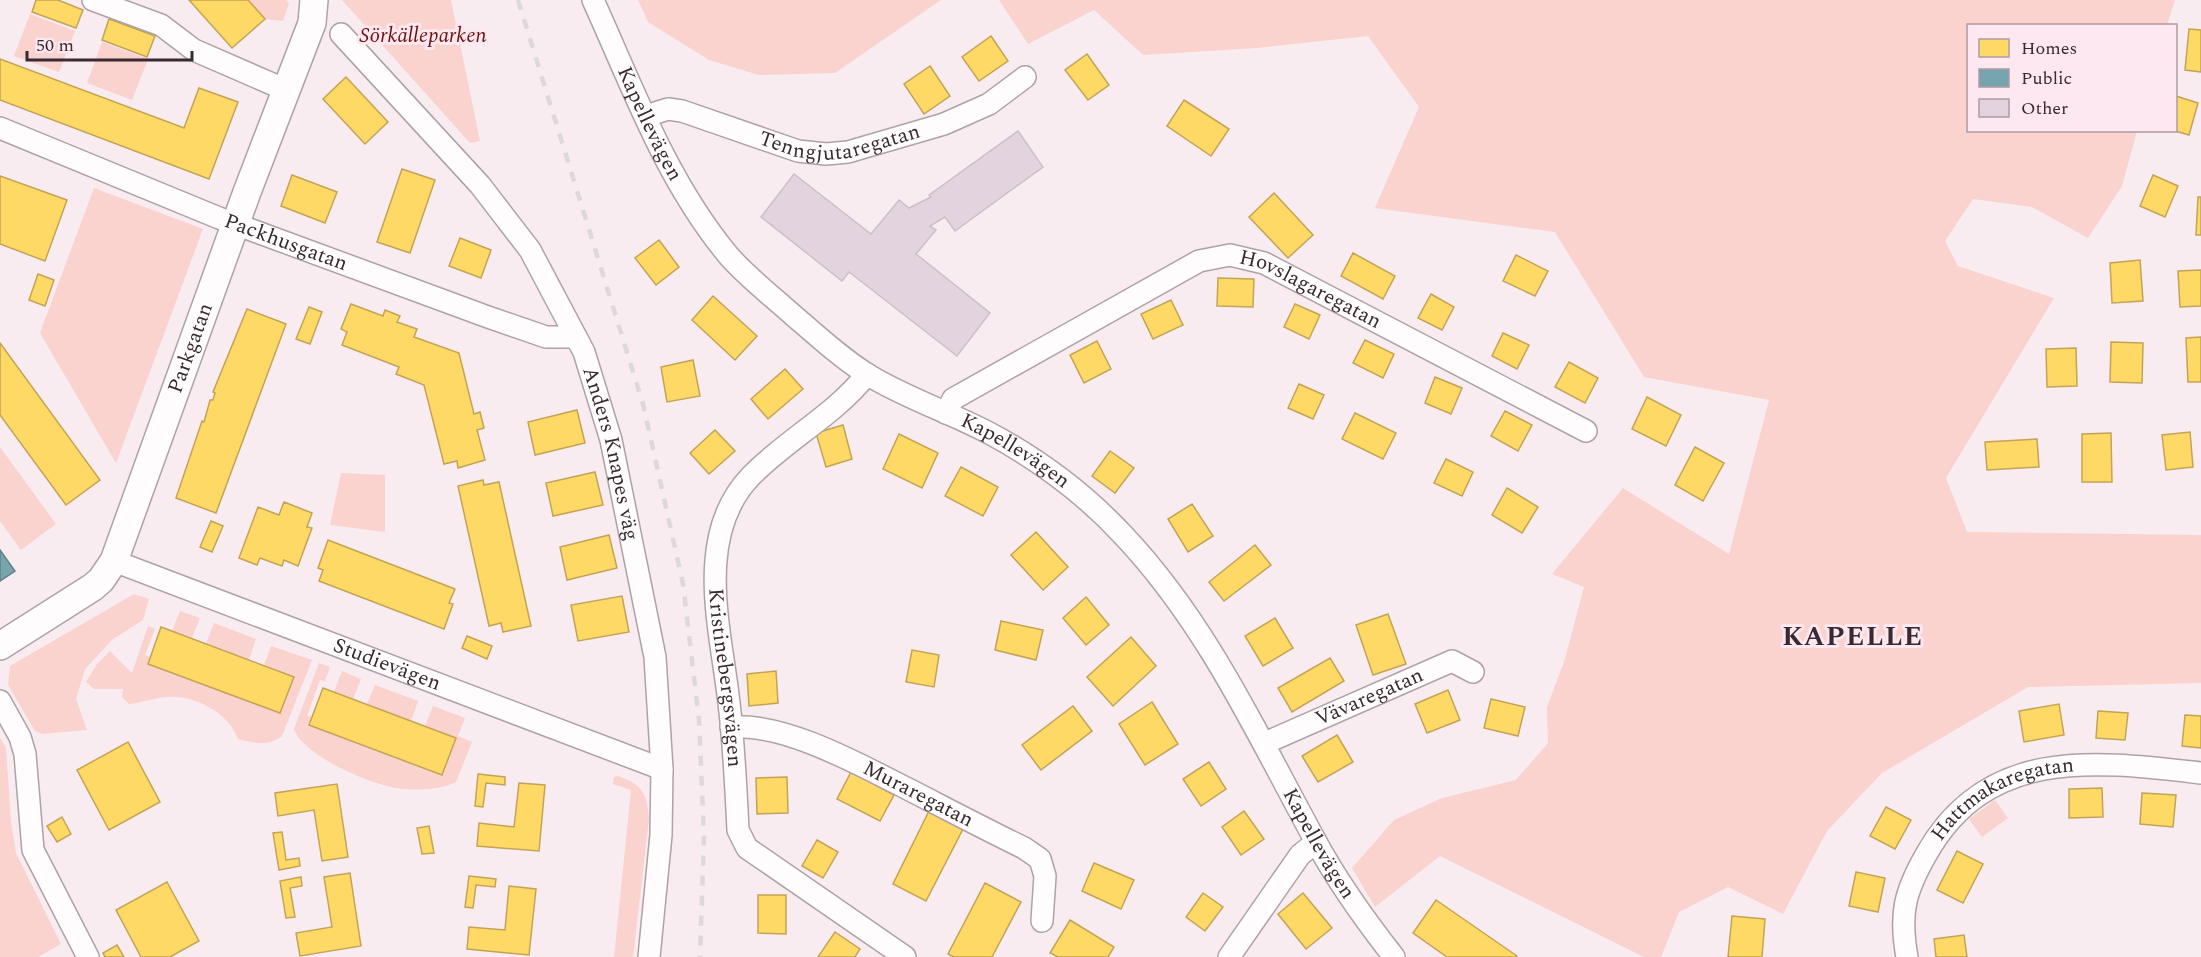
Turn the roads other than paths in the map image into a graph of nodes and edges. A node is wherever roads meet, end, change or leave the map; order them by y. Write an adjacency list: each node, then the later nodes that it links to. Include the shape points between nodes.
1 (93, 0): 6 (street, via 161,25 194,50)
2 (314, 0): 6 (street, Parkgatan, via 312,23)
3 (593, 0): 7 (street, Kapellevägen)
4 (341, 34): 10 (street, Anders Knapes väg, via 480,185 530,250)
5 (1025, 77): 7 (street, Tenngjutaregatan, via 989,104 944,124 837,153 798,151 682,111 668,109)
6 (286, 90): 9 (street, Parkgatan)
7 (646, 116): 11 (street, Kapellevägen, via 680,187 730,258 837,354)
8 (0, 128): 9 (street, Packhusgatan)
9 (236, 224): 10 (street, Packhusgatan, via 546,337); 14 (street, Parkgatan)
10 (576, 337): 20 (street, Anders Knapes väg, via 611,440 653,646)
11 (867, 374): 12 (street, Kapellevägen); 18 (street, Kristinebergsvägen, via 843,401 751,476 722,522 717,546 718,619)
12 (946, 413): 13 (street, Hovslagaregatan, via 953,399 1199,261 1230,255 1264,263); 19 (street, Kapellevägen, via 1032,459 1123,534 1199,632)
13 (1586, 431)
14 (114, 561): 15 (street, Parkgatan, via 93,587); 20 (street, Studievägen)
15 (0, 646)
16 (1473, 672): 19 (street, Vävaregatan, via 1452,661)
17 (0, 701): 24 (street, via 26,754 33,850)
18 (731, 727): 23 (street, Muraregatan, via 763,730 829,750 1024,848 1040,859 1045,876); 26 (street, Kristinebergsvägen, via 738,830 747,848)
19 (1265, 743): 22 (street, Kapellevägen)
20 (662, 769): 25 (street, Anders Knapes väg, via 658,880)
21 (2201, 773): 29 (street, Hattmakaregatan, via 2060,765 2006,778 1977,796 1960,807 1936,837 1910,882 1902,926)
22 (1316, 842): 27 (street, via 1300,855); 28 (street, Kapellevägen, via 1354,904)
23 (1042, 921)
24 (88, 957)
25 (649, 957)
26 (905, 957)
27 (1229, 957)
28 (1394, 957)
29 (1907, 957)

